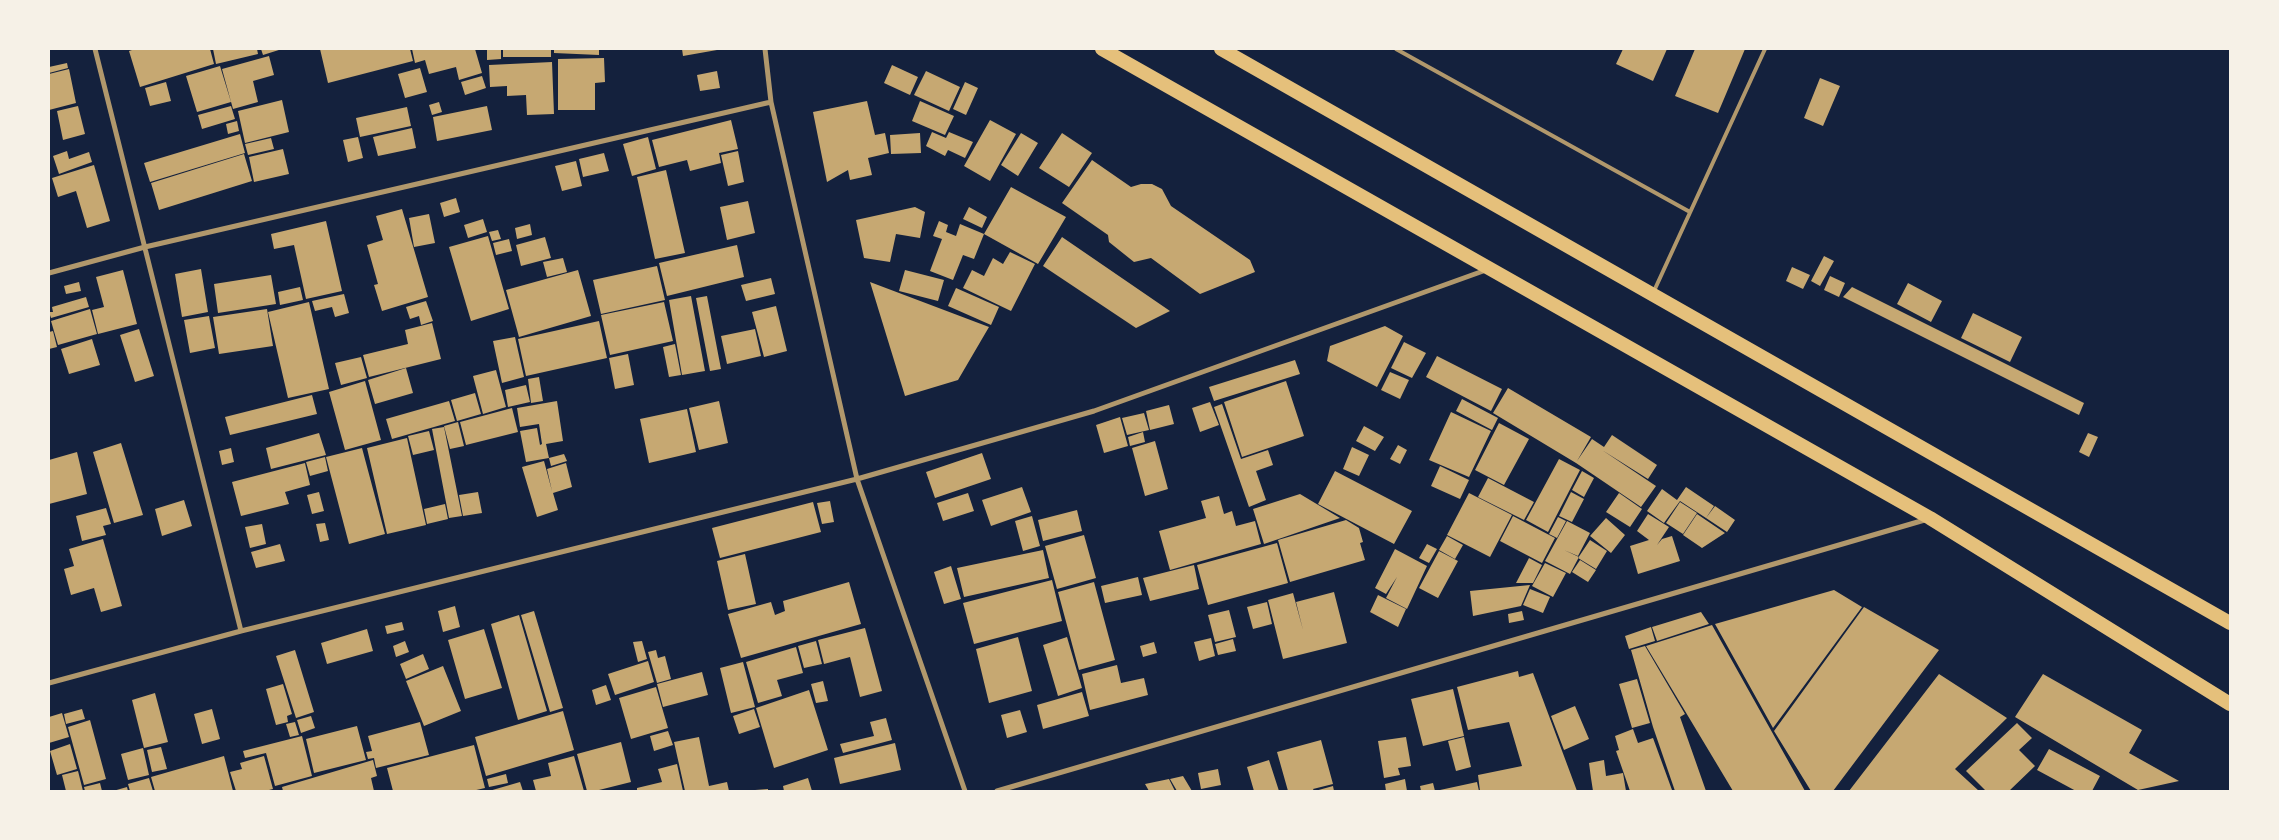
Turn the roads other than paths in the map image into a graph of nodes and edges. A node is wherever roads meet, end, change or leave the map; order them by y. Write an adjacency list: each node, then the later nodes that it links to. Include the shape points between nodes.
1 (95, 49): 9 (street)
2 (765, 49): 7 (street)
3 (1102, 49): 10 (highway)
4 (1221, 49): 12 (highway)
5 (1396, 49): 8 (lane)
6 (1765, 49): 8 (lane)
7 (771, 102): 9 (street); 13 (street)
8 (1690, 212): 12 (lane)
9 (145, 247): 11 (street); 16 (street)
10 (1490, 269): 13 (street, via 1094,411); 14 (highway)
11 (49, 274)
12 (1653, 293): 15 (highway)
13 (857, 479): 16 (street); 19 (street)
14 (1930, 518): 18 (highway); 20 (street)
15 (2230, 623)
16 (241, 631): 17 (street)
17 (49, 683)
18 (2230, 704)
19 (965, 791)
20 (997, 791)

